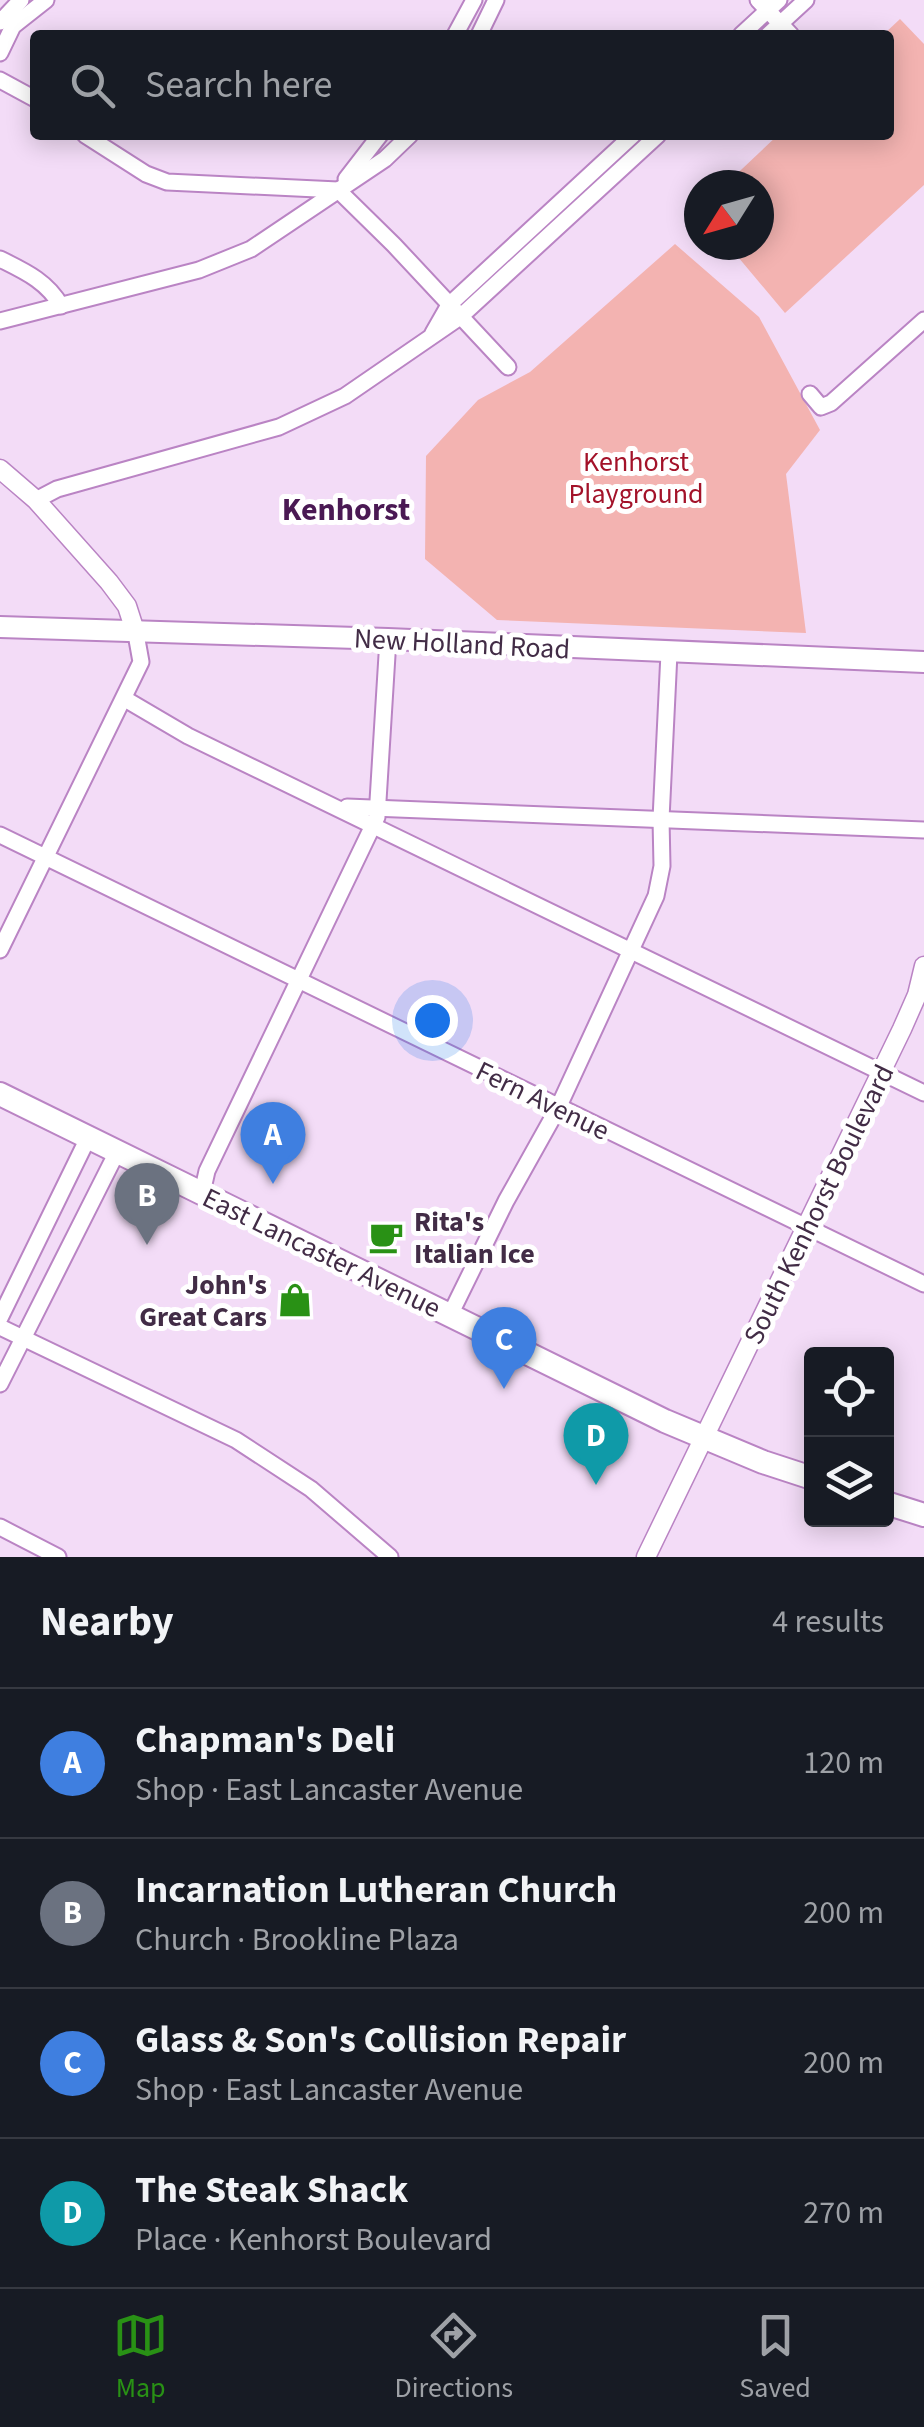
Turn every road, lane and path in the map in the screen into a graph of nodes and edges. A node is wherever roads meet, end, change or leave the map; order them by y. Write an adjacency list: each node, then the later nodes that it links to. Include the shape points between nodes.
1 (20, 0): 7 (street)
2 (46, 0): 13 (street, via 13,26)
3 (474, 0): 8 (street)
4 (496, 0): 9 (street)
5 (806, 0): 12 (street)
6 (769, 4): 10 (street); 11 (street)
7 (0, 22)
8 (458, 30)
9 (481, 30)
10 (746, 30)
11 (780, 30)
12 (781, 30)
13 (0, 53)
14 (0, 80): 15 (street)
15 (30, 96)
16 (93, 140): 21 (street, via 167,182)
17 (376, 140): 21 (street)
18 (405, 140): 21 (street)
19 (628, 140): 24 (street)
20 (652, 140): 24 (street)
21 (338, 190): 23 (street, via 236,256); 24 (street)
22 (0, 258): 23 (street, via 34,276)
23 (61, 306): 26 (street)
24 (454, 311): 27 (street); 30 (street, via 345,396 279,427)
25 (924, 320): 28 (street, via 831,403 821,407)
26 (0, 321)
27 (508, 367)
28 (810, 394)
29 (0, 470): 30 (street)
30 (36, 500): 32 (street, via 123,600)
31 (0, 628): 32 (main road, New Holland Road)
32 (136, 634): 33 (main road, New Holland Road); 36 (street, via 141,662)
33 (388, 639): 34 (main road, New Holland Road); 38 (street)
34 (669, 653): 35 (main road, New Holland Road); 39 (street)
35 (924, 662)
36 (124, 699): 37 (street); 43 (street)
37 (338, 807): 38 (street); 40 (street)
38 (380, 808): 39 (street); 40 (street)
39 (661, 819): 41 (street); 45 (street, via 662,874)
40 (374, 824): 45 (street); 47 (street)
41 (924, 830)
42 (0, 835): 43 (street, Fern Avenue)
43 (46, 857): 44 (street); 47 (street, Fern Avenue)
44 (0, 950)
45 (633, 952): 49 (street); 52 (street)
46 (924, 966): 48 (street, South Kenhorst Boulevard)
47 (299, 981): 52 (street, Fern Avenue); 55 (street)
48 (920, 997): 49 (street, South Kenhorst Boulevard)
49 (882, 1072): 50 (street); 56 (street, South Kenhorst Boulevard)
50 (924, 1093)
51 (0, 1094): 53 (main road, East Lancaster Avenue)
52 (558, 1108): 56 (street, Fern Avenue); 58 (street)
53 (88, 1138): 54 (main road, East Lancaster Avenue); 59 (street)
54 (117, 1152): 55 (main road, East Lancaster Avenue); 61 (street)
55 (202, 1193): 58 (main road, East Lancaster Avenue)
56 (806, 1227): 57 (street, Fern Avenue); 63 (street, South Kenhorst Boulevard)
57 (924, 1284)
58 (450, 1315): 63 (main road, East Lancaster Avenue)
59 (0, 1318)
60 (0, 1327): 61 (street)
61 (22, 1337): 62 (street); 69 (street, via 275,1463)
62 (0, 1384)
63 (704, 1439): 64 (main road, East Lancaster Avenue); 70 (street, South Kenhorst Boulevard)
64 (804, 1475)
65 (894, 1506): 66 (main road)
66 (924, 1515)
67 (0, 1527): 68 (street)
68 (58, 1557)
69 (390, 1557)
70 (646, 1557)

